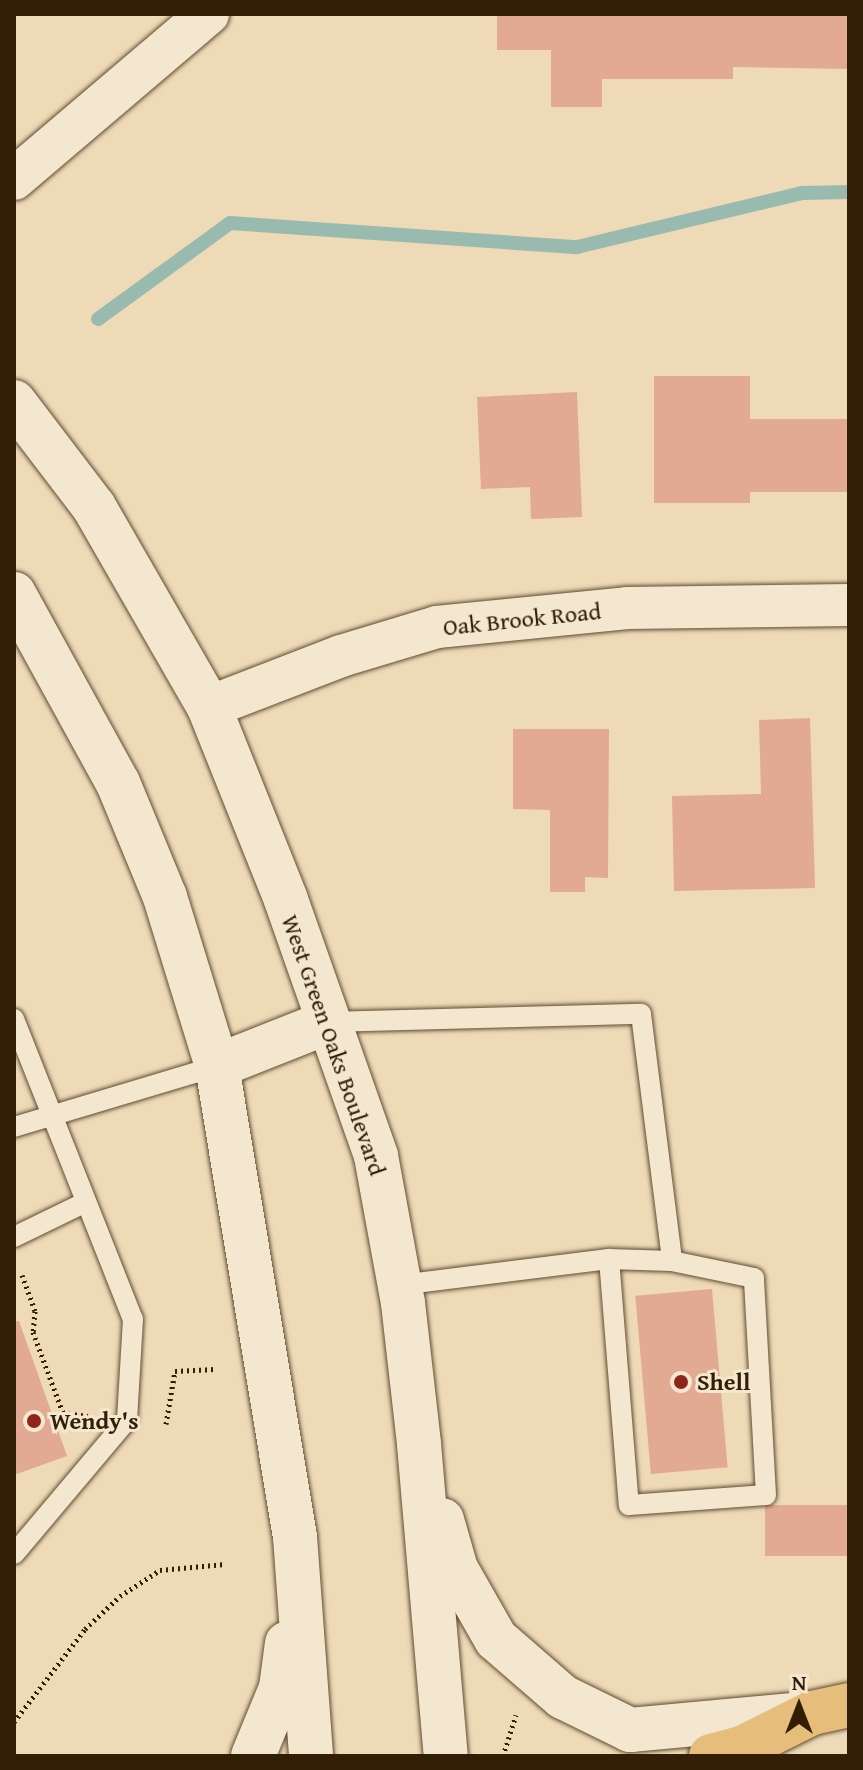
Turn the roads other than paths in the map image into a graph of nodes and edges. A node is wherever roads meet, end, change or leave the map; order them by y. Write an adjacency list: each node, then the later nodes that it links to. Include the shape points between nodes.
1 (208, 14): 2 (street)
2 (14, 179)
3 (14, 402): 6 (main road, West Green Oaks Boulevard, via 94,507)
4 (14, 594): 9 (main road, via 118,783 165,897)
5 (849, 605): 6 (street, Oak Brook Road, via 627,608 437,627 341,656)
6 (209, 707): 8 (main road, West Green Oaks Boulevard)
7 (14, 1019): 10 (lane)
8 (328, 1022): 9 (main road); 15 (lane, via 641,1014); 16 (main road, West Green Oaks Boulevard, via 376,1156)
9 (217, 1066): 10 (lane); 18 (main road)
10 (51, 1114): 11 (lane); 12 (lane)
11 (14, 1127)
12 (86, 1202): 13 (lane); 19 (lane, via 133,1319 127,1420)
13 (14, 1237)
14 (609, 1259): 15 (lane); 15 (lane, via 629,1505 766,1495 754,1278); 16 (lane)
15 (672, 1261)
16 (401, 1285): 17 (main road, West Green Oaks Boulevard)
17 (419, 1444): 20 (main road, via 456,1569 496,1639 563,1697 630,1730); 23 (main road, West Green Oaks Boulevard)
18 (295, 1537): 21 (main road, via 281,1688); 22 (main road)
19 (14, 1554)
20 (831, 1709): 24 (highway)
21 (253, 1756)
22 (311, 1756)
23 (446, 1756)
24 (711, 1756)

